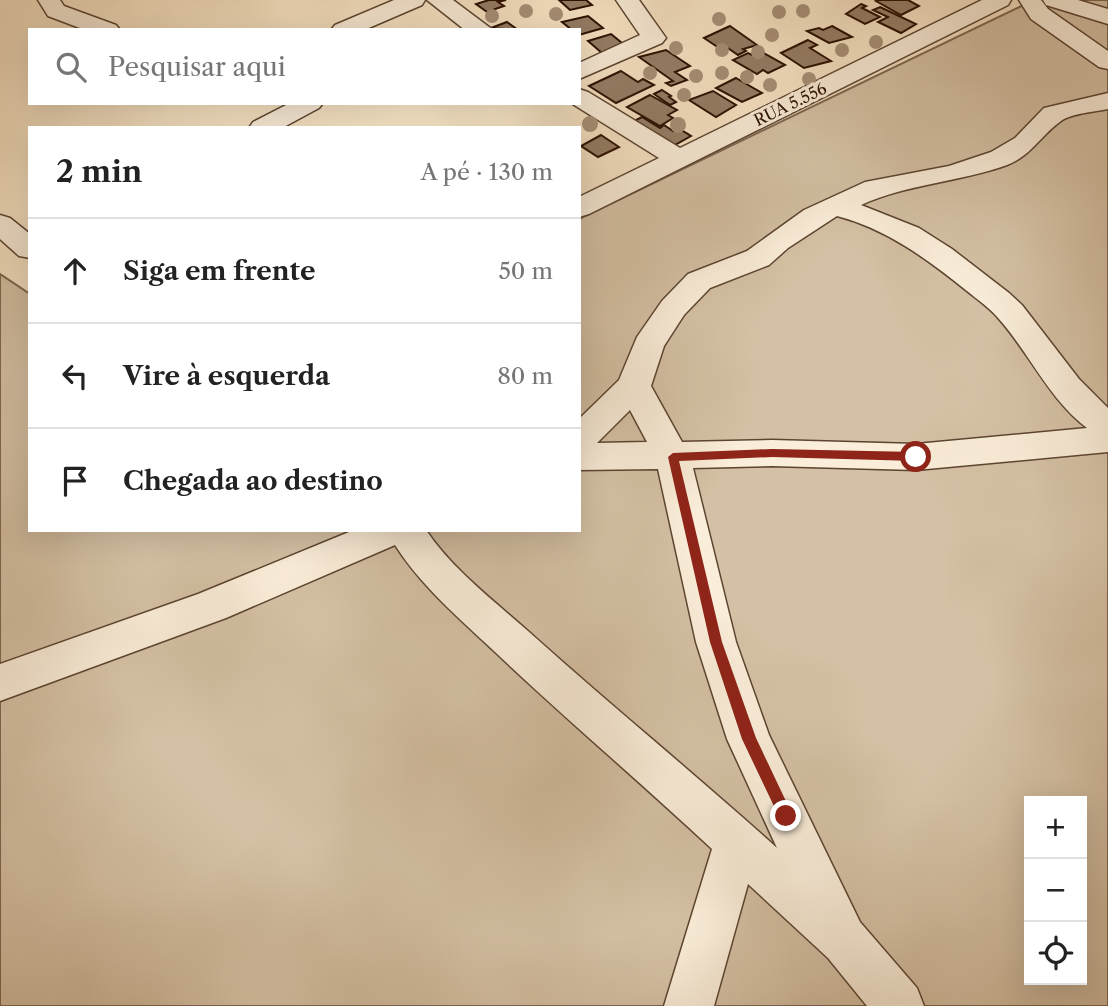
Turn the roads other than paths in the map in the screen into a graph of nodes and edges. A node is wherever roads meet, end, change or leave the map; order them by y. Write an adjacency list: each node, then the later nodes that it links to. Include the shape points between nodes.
1 (48, 0): 9 (street, via 56,10)
2 (414, 0): 10 (street)
3 (438, 0): 11 (street)
4 (626, 0): 13 (street, via 654,38)
5 (1000, 0): 19 (street, RUA 5.556)
6 (1030, 0): 12 (street, via 1048,22)
7 (1054, 0): 8 (street)
8 (1108, 17)
9 (103, 28)
10 (348, 28)
11 (478, 28)
12 (1108, 62)
13 (581, 71)
14 (581, 98): 19 (street)
15 (1108, 101): 21 (street, via 1053,114 1024,144 1001,158 954,173 875,188)
16 (246, 105): 18 (street)
17 (306, 105): 18 (street)
18 (267, 125)
19 (679, 159): 20 (street, RUA 5.556)
20 (581, 207)
21 (834, 207): 24 (street, via 814,216 758,258 699,281 673,308 648,345); 25 (street, via 869,214 937,251 1009,309 1069,390)
22 (0, 223): 23 (street)
23 (28, 248)
24 (634, 386): 26 (street); 29 (street)
25 (1108, 426)
26 (581, 438)
27 (1108, 439): 29 (street, via 916,457 772,453)
28 (581, 457): 29 (street)
29 (673, 457): 34 (street, via 716,642 749,739)
30 (388, 532): 32 (street, via 184,617)
31 (406, 532): 33 (street, via 463,597)
32 (0, 683)
33 (737, 842): 34 (street); 35 (street)
34 (845, 941): 36 (street)
35 (689, 1006)
36 (899, 1006)

